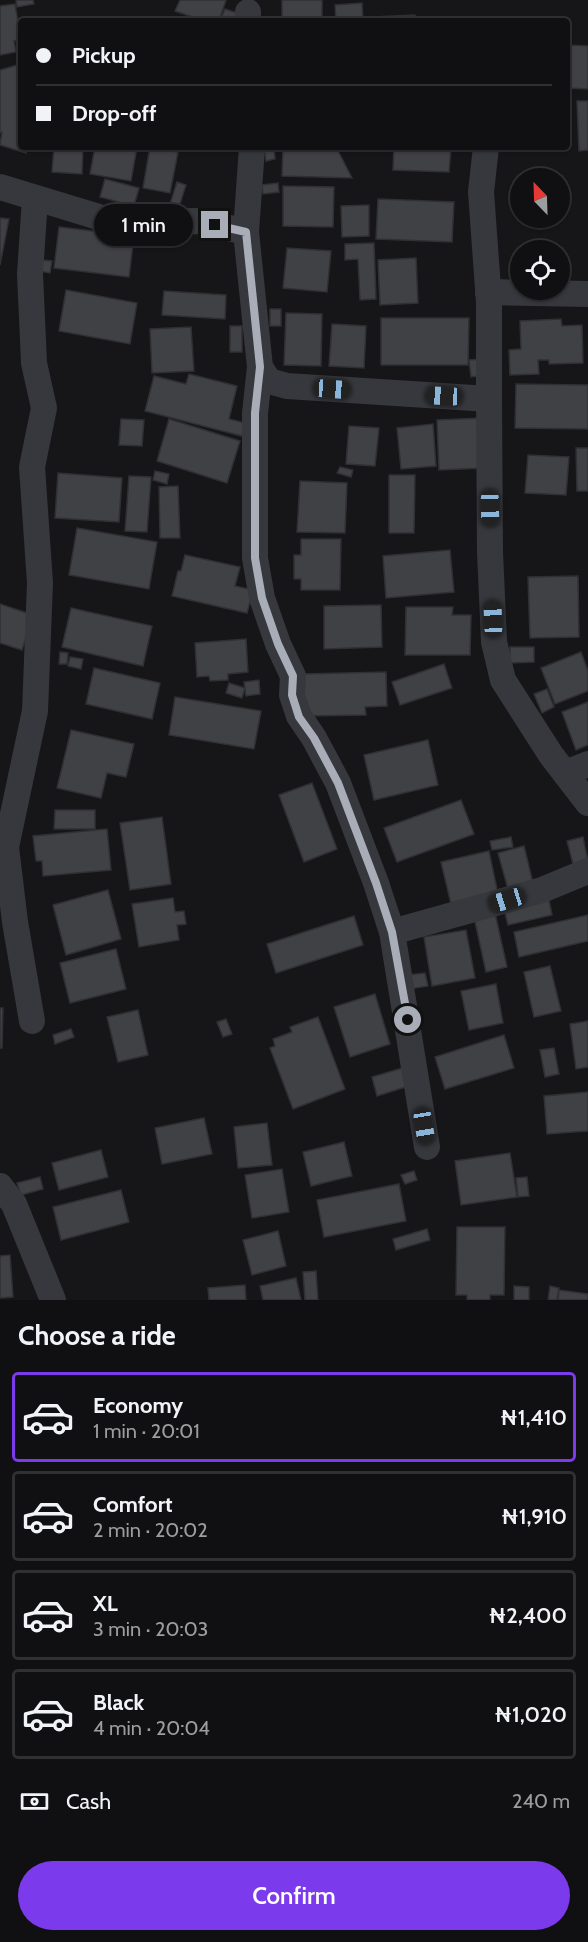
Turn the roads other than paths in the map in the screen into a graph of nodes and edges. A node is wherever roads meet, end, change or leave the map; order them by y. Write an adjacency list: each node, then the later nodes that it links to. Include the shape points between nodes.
1 (252, 150): 5 (street)
2 (486, 150): 6 (street, via 481,192)
3 (0, 187): 4 (street)
4 (35, 198): 5 (street, via 115,222 200,221); 14 (street, via 30,274 34,363 44,408 32,467 40,583 35,711 6,848)
5 (246, 232): 8 (street)
6 (488, 292): 7 (street); 9 (street)
7 (588, 294)
8 (260, 367): 9 (street, via 269,381 287,386); 13 (street, via 255,413 255,558 262,598 293,676 292,695 299,717 338,783)
9 (489, 399): 10 (street, via 494,642 503,680 551,755)
10 (576, 768): 11 (street)
11 (588, 803)
12 (588, 871): 13 (street, via 542,890)
13 (392, 932): 15 (street)
14 (32, 1021)
15 (427, 1147)
16 (0, 1186): 17 (street, via 14,1204)
17 (53, 1300)

